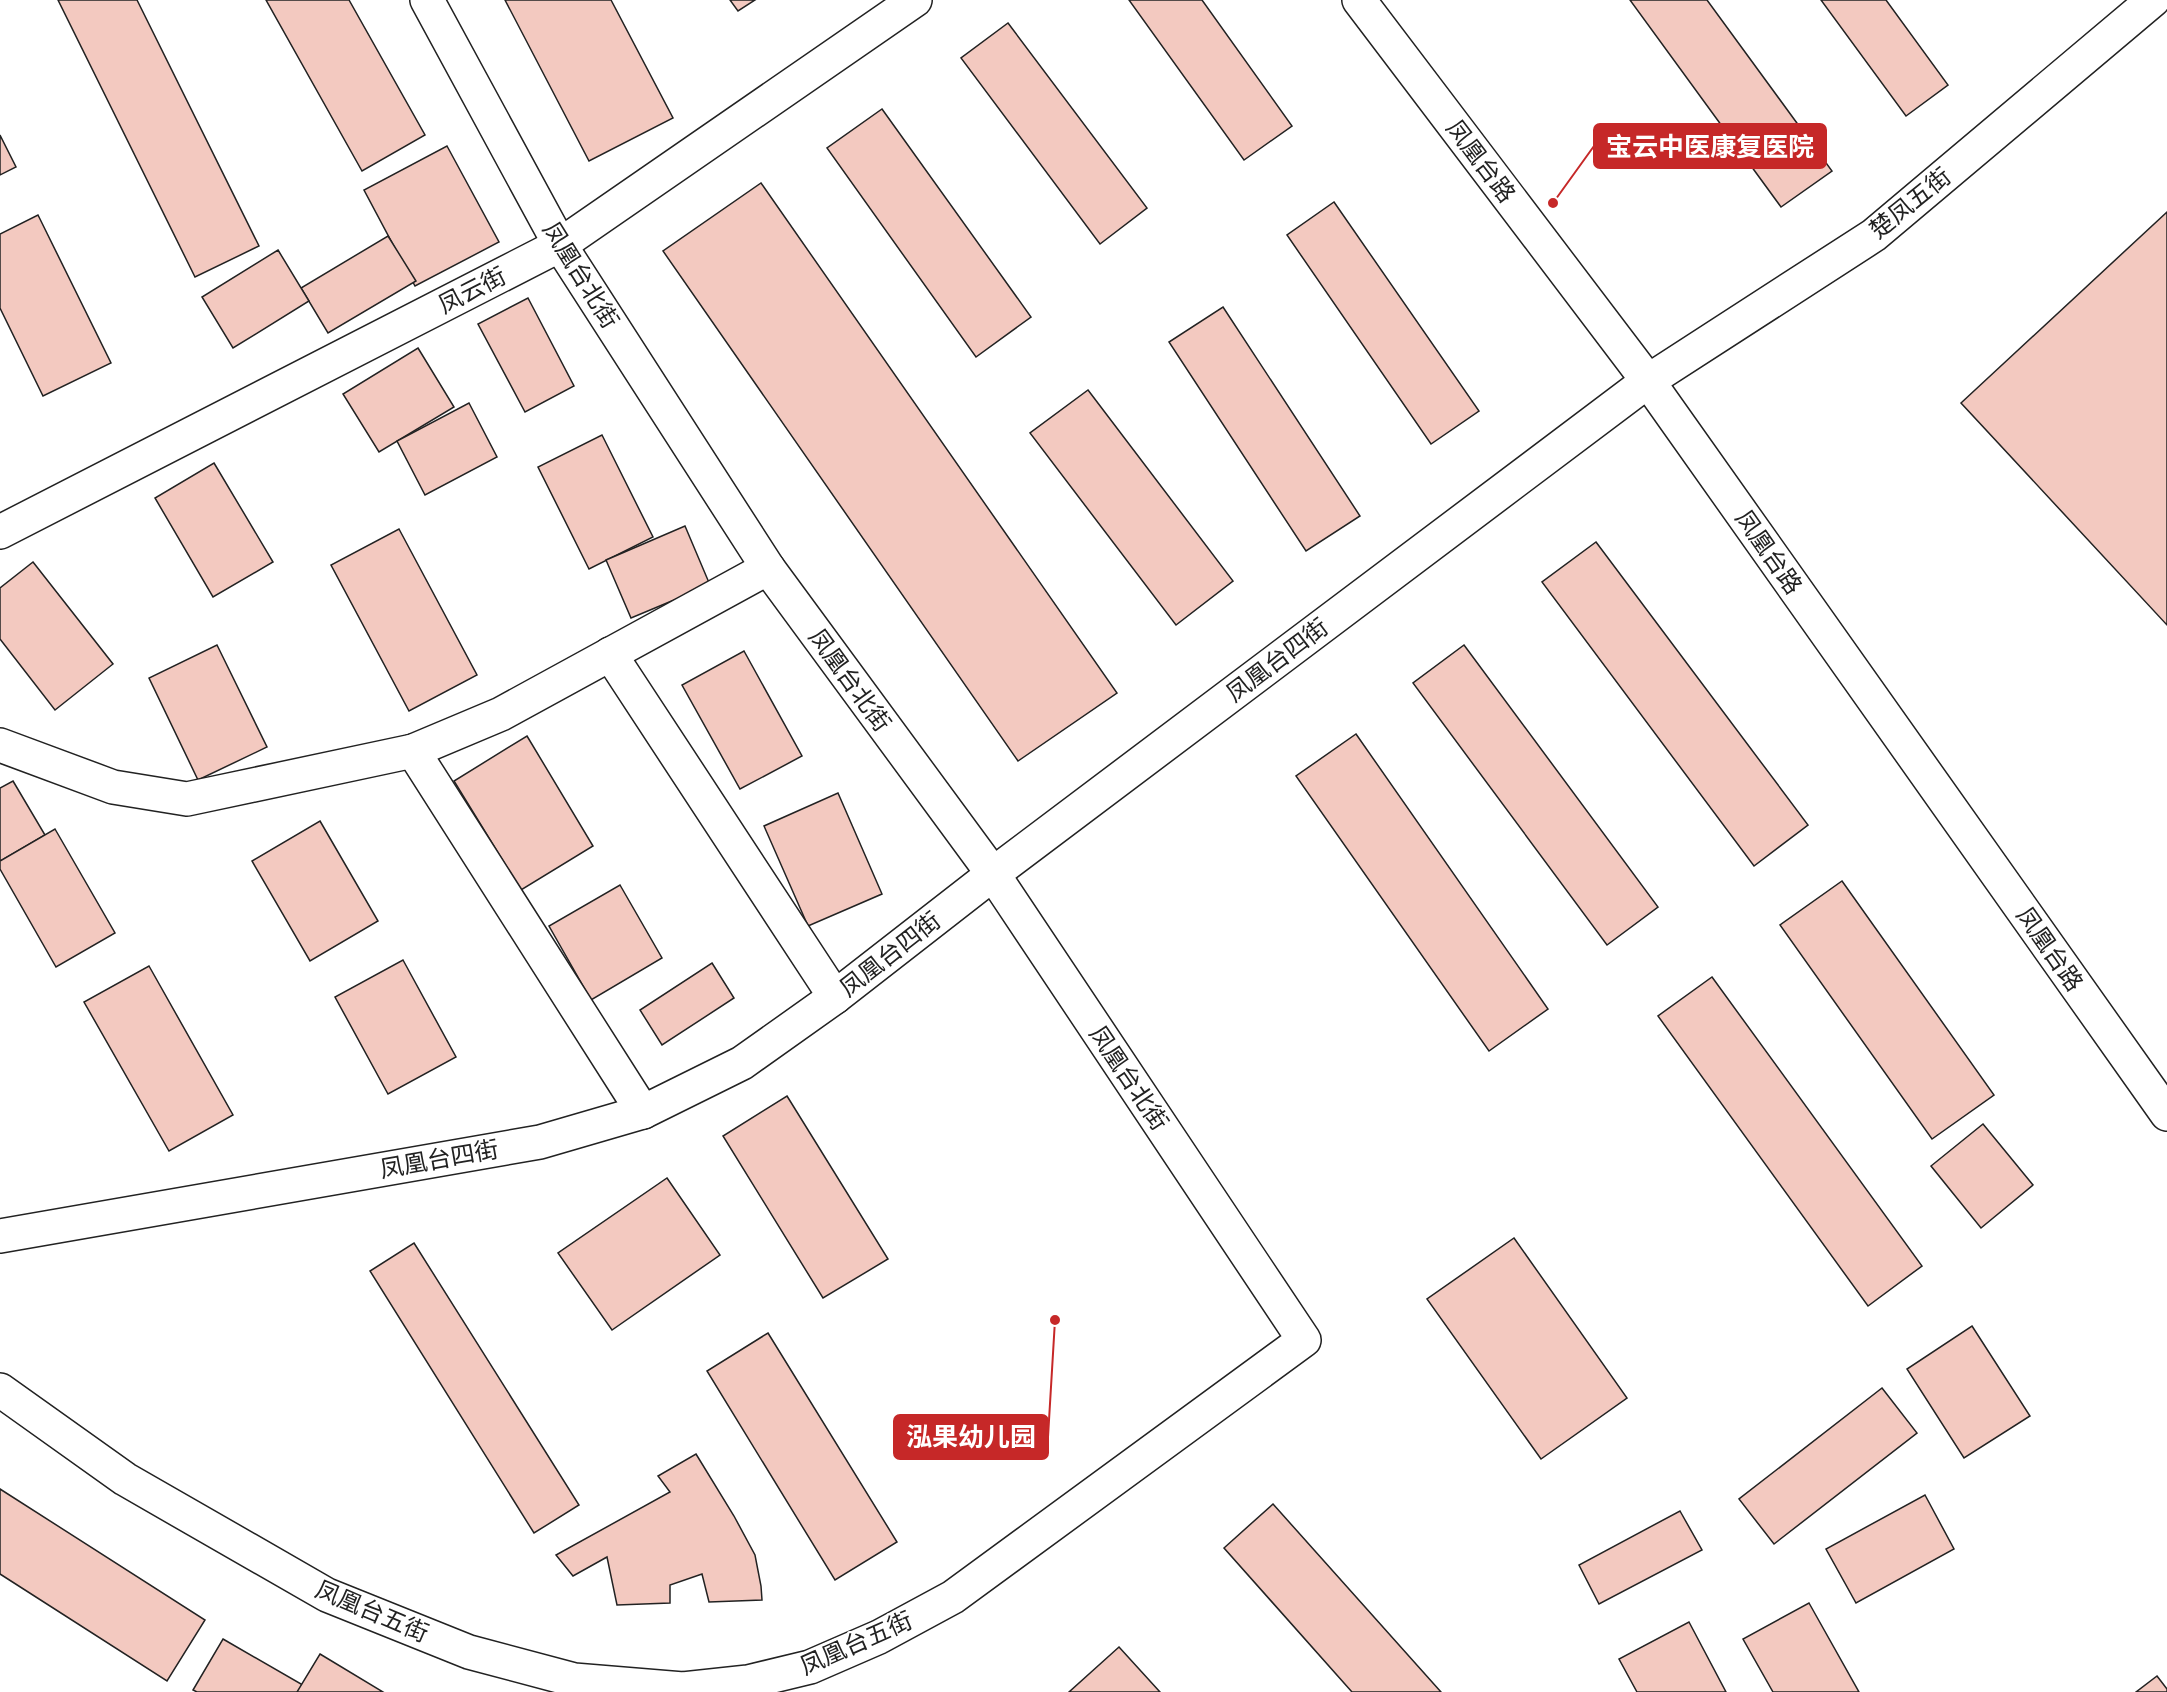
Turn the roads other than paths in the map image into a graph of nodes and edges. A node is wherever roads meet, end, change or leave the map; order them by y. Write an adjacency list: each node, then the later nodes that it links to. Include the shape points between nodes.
1 (427, 0): 5 (street, 凤凰台北街)
2 (915, 0): 5 (street, 凤云街)
3 (1359, 0): 6 (street, 凤凰台路)
4 (2153, 0): 6 (street, 楚凤五街, via 1874,235)
5 (560, 245): 7 (street, 凤云街); 8 (street, 凤凰台北街)
6 (1648, 381): 12 (street, 凤凰台四街); 15 (street, 凤凰台路)
7 (0, 532)
8 (768, 568): 9 (street); 12 (street, 凤凰台北街)
9 (610, 654): 11 (street, via 501,714); 13 (street)
10 (0, 745): 11 (street, via 113,787 187,799)
11 (412, 751): 14 (street)
12 (993, 874): 13 (street, 凤凰台四街); 17 (street, 凤凰台北街)
13 (835, 997): 14 (street, 凤凰台四街, via 742,1063)
14 (643, 1112): 16 (street, 凤凰台四街, via 540,1142)
15 (2167, 1114)
16 (0, 1236)
17 (1304, 1340): 18 (street, 凤凰台五街, via 953,1597 879,1637 810,1667 748,1682 683,1689 574,1680 479,1655 327,1594 125,1479)
18 (0, 1390)

